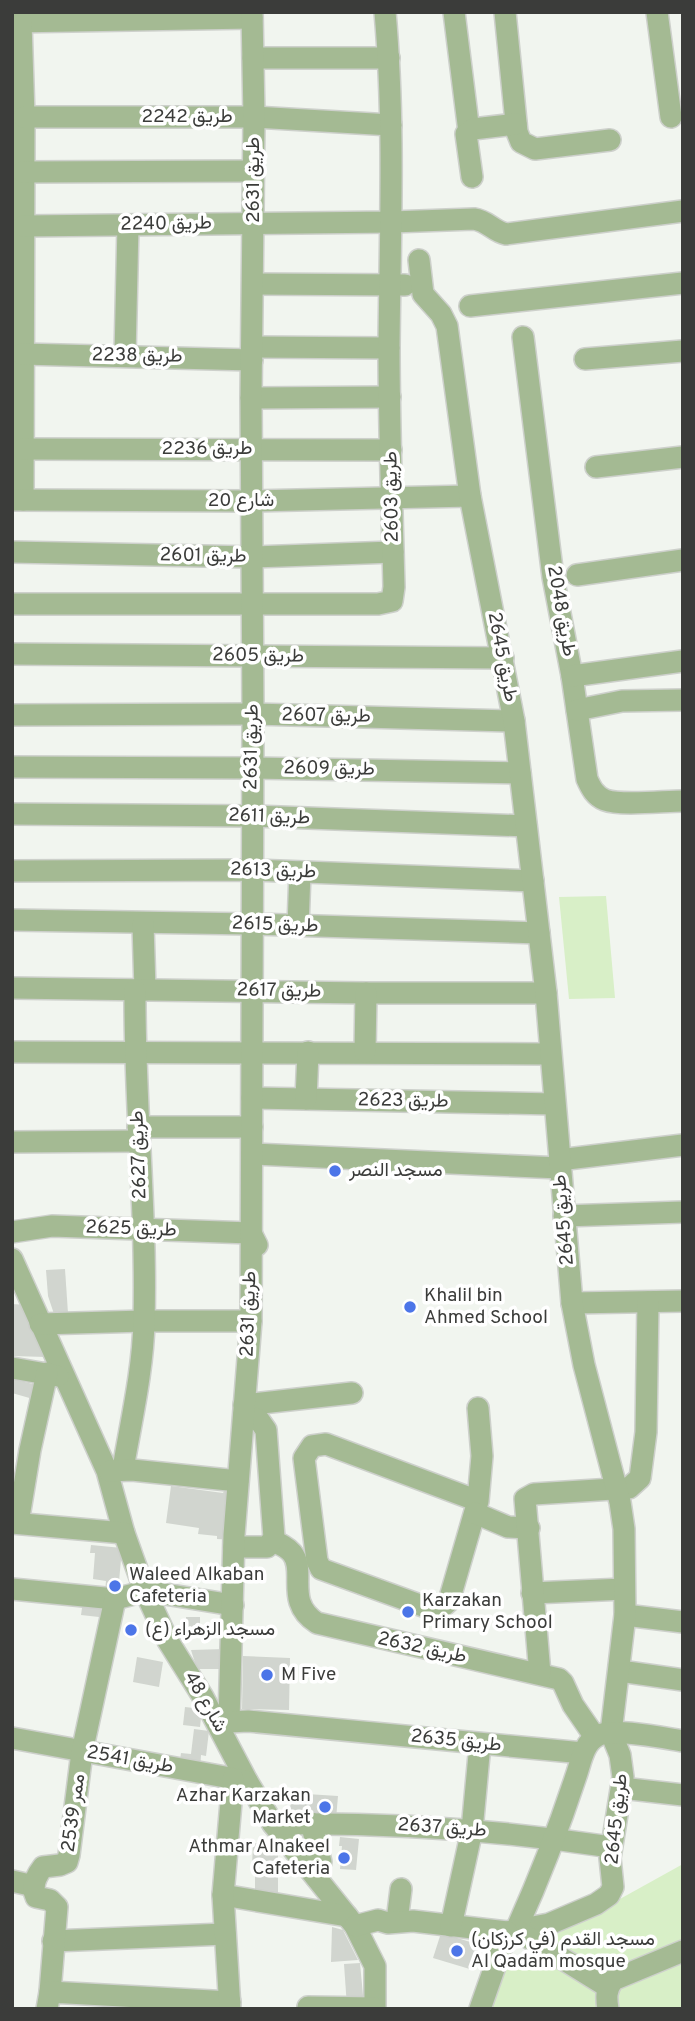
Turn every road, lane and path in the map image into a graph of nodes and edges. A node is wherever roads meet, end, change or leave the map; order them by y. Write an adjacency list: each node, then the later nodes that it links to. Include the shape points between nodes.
1 (385, 12): 8 (street, طريق 2603)
2 (454, 12): 14 (street)
3 (505, 12): 12 (street)
4 (657, 12): 11 (street)
5 (252, 15): 6 (street); 7 (street, طريق 2631)
6 (17, 22): 9 (street)
7 (253, 58): 8 (street); 10 (street, طريق 2631)
8 (389, 58): 13 (street, طريق 2603)
9 (24, 117): 10 (street, طريق 2242); 17 (street)
10 (254, 117): 13 (street, طريق 2242); 16 (street, طريق 2631)
11 (671, 117)
12 (516, 124): 14 (street); 15 (street, via 521,142 535,149)
13 (391, 125): 20 (street, طريق 2603)
14 (469, 132): 18 (street, via 465,137)
15 (610, 140)
16 (254, 171): 17 (street); 21 (street, طريق 2631)
17 (23, 172): 23 (street)
18 (472, 177)
19 (683, 211): 20 (street, طريق 2240, via 506,234 474,219)
20 (392, 222): 21 (street, طريق 2240); 27 (street, طريق 2603)
21 (254, 223): 22 (street, طريق 2240); 26 (street, طريق 2631)
22 (128, 225): 23 (street, طريق 2240); 35 (street)
23 (19, 232): 34 (street)
24 (419, 260): 28 (street, طريق 2645)
25 (683, 283): 29 (street)
26 (253, 284): 27 (street); 33 (street, طريق 2631)
27 (391, 284): 28 (street); 31 (street, طريق 2603)
28 (422, 285): 44 (street, طريق 2645, via 427,300 447,326)
29 (470, 306)
30 (523, 337): 59 (street, طريق 2048, via 554,577)
31 (390, 348): 33 (street, طريق 2238); 37 (street, طريق 2603)
32 (683, 351): 36 (street)
33 (252, 353): 35 (street, طريق 2238); 38 (street, طريق 2631)
34 (22, 354): 35 (street, طريق 2238); 39 (street)
35 (125, 356)
36 (585, 359)
37 (390, 397): 38 (street); 41 (street, طريق 2603)
38 (251, 398): 40 (street, طريق 2631)
39 (23, 449): 40 (street, طريق 2236); 46 (street)
40 (251, 450): 41 (street, طريق 2236); 47 (street, طريق 2631)
41 (391, 450): 45 (street, طريق 2603)
42 (683, 457): 43 (street)
43 (596, 467)
44 (470, 496): 45 (street, شارع 20); 57 (street, طريق 2645)
45 (392, 498): 47 (street, شارع 20); 49 (street, طريق 2603)
46 (17, 500): 47 (street, شارع 20)
47 (251, 501): 50 (street, طريق 2631)
48 (12, 552): 50 (street, طريق 2601)
49 (393, 552): 50 (street, طريق 2601); 54 (street, طريق 2603, via 392,601)
50 (251, 557): 54 (street, طريق 2631)
51 (683, 560): 52 (street)
52 (577, 575)
53 (12, 604): 54 (street, طريق 2603)
54 (253, 605): 56 (street, طريق 2631)
55 (12, 654): 56 (street, طريق 2605)
56 (253, 656): 57 (street, طريق 2605); 62 (street, طريق 2631)
57 (503, 658): 64 (street, طريق 2645)
58 (683, 661): 59 (street)
59 (572, 676): 61 (street, طريق 2048)
60 (683, 700): 61 (street, via 622,701)
61 (577, 709): 68 (street, طريق 2048, via 584,767 593,792 617,802)
62 (253, 714): 63 (street, طريق 2607); 64 (street, طريق 2607); 66 (street, طريق 2631)
63 (12, 715)
64 (514, 721): 67 (street, طريق 2645)
65 (12, 767): 66 (street, طريق 2609)
66 (252, 768): 67 (street, طريق 2609); 70 (street, طريق 2631)
67 (520, 773): 71 (street, طريق 2645)
68 (683, 801)
69 (12, 814): 70 (street, طريق 2611)
70 (252, 816): 71 (street, طريق 2611); 73 (street, طريق 2631)
71 (526, 826): 75 (street, طريق 2645)
72 (12, 870): 73 (street, طريق 2613)
73 (251, 870): 74 (street, طريق 2613); 78 (street, طريق 2631)
74 (300, 872): 75 (street, طريق 2613); 79 (street)
75 (533, 881): 80 (street, طريق 2645)
76 (12, 920): 77 (street, طريق 2615)
77 (143, 923): 78 (street, طريق 2615); 82 (street, طريق 2627)
78 (251, 924): 79 (street, طريق 2615); 83 (street, طريق 2631)
79 (298, 926): 80 (street, طريق 2615)
80 (539, 933): 85 (street, طريق 2645)
81 (12, 988): 82 (street, طريق 2617)
82 (140, 990): 83 (street, طريق 2617); 88 (street, طريق 2627)
83 (251, 990): 84 (street, طريق 2617); 86 (street, طريق 2631)
84 (366, 993): 85 (street, طريق 2617); 90 (street)
85 (546, 993): 91 (street, طريق 2645)
86 (251, 1051): 88 (street); 89 (street); 92 (street, طريق 2631)
87 (12, 1052): 88 (street)
88 (135, 1052): 96 (street, طريق 2627)
89 (308, 1052): 90 (street); 93 (street)
90 (365, 1052): 91 (street)
91 (550, 1054): 94 (street, طريق 2645)
92 (252, 1098): 93 (street, طريق 2623); 95 (street, طريق 2631)
93 (306, 1100): 94 (street, طريق 2623)
94 (554, 1104): 100 (street, طريق 2645)
95 (252, 1127): 96 (street); 99 (street, طريق 2631)
96 (138, 1134): 97 (street); 103 (street, طريق 2627)
97 (12, 1142)
98 (683, 1145): 100 (street)
99 (252, 1154): 100 (street); 105 (street, طريق 2631)
100 (559, 1164): 102 (street, طريق 2645)
101 (683, 1212): 102 (street)
102 (564, 1216): 109 (street, طريق 2645)
103 (142, 1229): 104 (street, طريق 2625, via 52,1226); 105 (street, طريق 2625); 110 (street, طريق 2627)
104 (12, 1232)
105 (251, 1233): 111 (street, طريق 2631); 116 (street, via 262,1265 263,1344)
106 (12, 1259): 112 (street, شارع 48)
107 (683, 1301): 108 (street)
108 (648, 1302): 109 (street); 121 (street, via 642,1473 633,1486)
109 (572, 1303): 121 (street, طريق 2645)
110 (144, 1321): 111 (street); 112 (street); 119 (street, طريق 2627, via 141,1368)
111 (251, 1321): 116 (street, طريق 2631)
112 (40, 1324): 114 (street, شارع 48)
113 (12, 1368): 114 (street)
114 (55, 1375): 118 (street); 119 (street, شارع 48)
115 (352, 1393): 116 (street)
116 (245, 1403): 120 (street, طريق 2631); 127 (street, via 266,1430)
117 (478, 1408): 122 (street, via 482,1457)
118 (21, 1448): 123 (street)
119 (115, 1470): 120 (street); 126 (street, شارع 48)
120 (238, 1481): 128 (street, طريق 2631)
121 (616, 1490): 124 (street, via 530,1494 525,1503); 130 (street, طريق 2645, via 624,1529)
122 (476, 1507): 124 (street, via 508,1527); 125 (street, via 326,1444 316,1444 304,1458); 125 (street, via 449,1601 436,1610 324,1571 317,1561)
123 (15, 1523): 126 (street)
124 (529, 1528): 132 (street)
125 (312, 1530): 127 (street)
126 (124, 1533): 131 (street, شارع 48)
127 (274, 1537): 128 (street, via 267,1547); 138 (street, طريق 2632, via 295,1556 298,1597 317,1623)
128 (234, 1547): 134 (street, طريق 2631)
129 (12, 1589): 133 (street)
130 (624, 1589): 132 (street); 135 (street, طريق 2645)
131 (146, 1591): 133 (street); 134 (street); 140 (street, شارع 48, via 168,1640)
132 (532, 1593): 138 (street)
133 (116, 1599): 145 (street, ممر 2539)
134 (233, 1605): 140 (street, طريق 2631)
135 (625, 1615): 136 (street); 137 (street, طريق 2645)
136 (683, 1622)
137 (620, 1671): 139 (street); 142 (street, طريق 2645)
138 (540, 1674): 142 (street, طريق 2632, via 563,1683)
139 (683, 1680)
140 (224, 1723): 144 (street, طريق 2635, via 248,1721); 146 (street, شارع 48)
141 (12, 1738): 145 (street, طريق 2541)
142 (596, 1741): 143 (street, طريق 2635); 144 (street, طريق 2635); 147 (street, طريق 2645, via 622,1766); 152 (street, طريق 2645)
143 (683, 1741)
144 (480, 1744): 151 (street)
145 (82, 1752): 146 (street, طريق 2541); 156 (street, ممر 2539, via 66,1862 43,1867)
146 (240, 1780): 150 (street, شارع 48); 158 (street)
147 (622, 1788): 148 (street); 153 (street, طريق 2645)
148 (683, 1795)
149 (311, 1823): 150 (street, طريق 2637); 151 (street, طريق 2637); 154 (street, via 321,1862)
150 (273, 1824): 154 (street, شارع 48)
151 (472, 1830): 152 (street, طريق 2637); 160 (street)
152 (555, 1839): 153 (street, طريق 2637); 162 (street, طريق 2645)
153 (611, 1847): 162 (street, طريق 2645, via 613,1887 605,1898 565,1918)
154 (316, 1877): 161 (street, شارع 48)
155 (12, 1881): 156 (street)
156 (34, 1886): 164 (street, via 36,1898 50,1900 57,1907)
157 (401, 1889): 159 (street)
158 (223, 1895): 161 (street); 163 (street)
159 (395, 1922): 160 (street); 161 (street, via 383,1932)
160 (451, 1926): 162 (street)
161 (355, 1928): 170 (street, شارع 48, via 375,1966)
162 (511, 1931): 166 (street); 171 (street, طريق 2645)
163 (225, 1934): 164 (street); 168 (street)
164 (53, 1941): 167 (street)
165 (683, 1951): 166 (street, via 621,1976)
166 (608, 1987): 172 (street)
167 (48, 2001): 168 (street)
168 (230, 2005)
169 (308, 2007): 170 (street)
170 (375, 2009)
171 (480, 2009)
172 (608, 2009)

